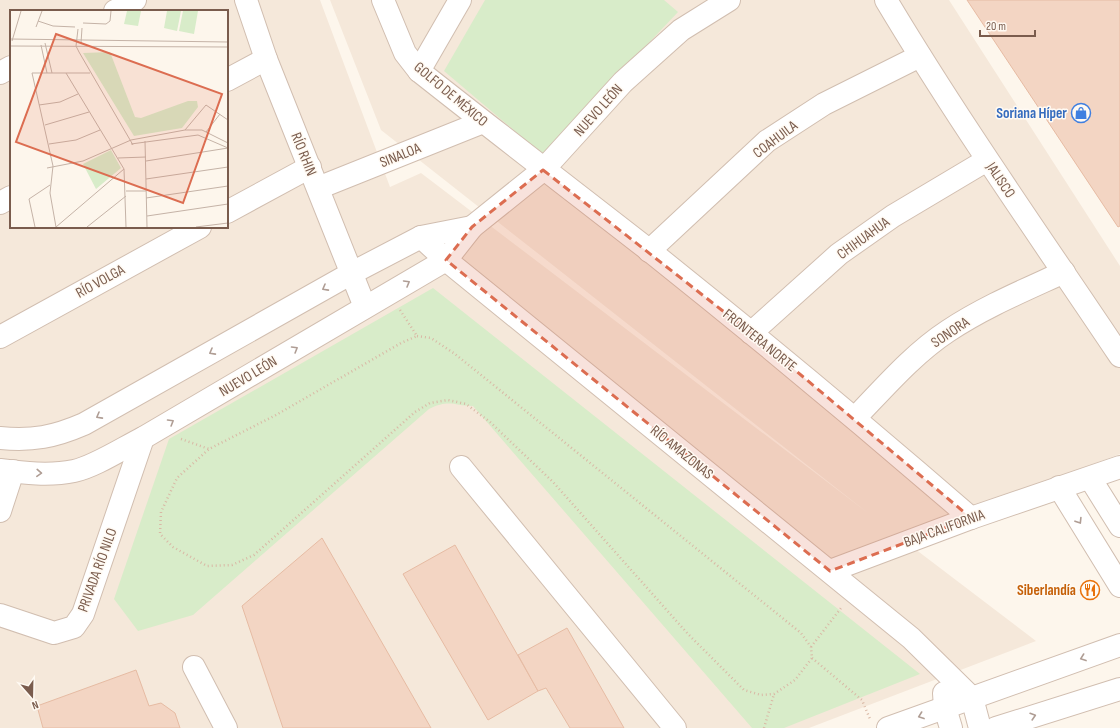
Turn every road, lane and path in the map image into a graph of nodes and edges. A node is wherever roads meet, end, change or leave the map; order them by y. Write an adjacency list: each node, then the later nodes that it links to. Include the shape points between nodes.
1 (135, 0): 7 (street)
2 (246, 0): 9 (street, RÍO RHIN)
3 (383, 0): 11 (street, GOLFO DE MÉXICO, via 405,52)
4 (460, 0): 11 (street)
5 (729, 0): 17 (street, NUEVO LEÓN, via 681,30 623,82)
6 (886, 0): 8 (street, JALISCO)
7 (117, 10)
8 (920, 56): 15 (street, JALISCO); 25 (street, COAHUILA, via 824,104 767,142)
9 (266, 59): 13 (street); 16 (street, RÍO RHIN)
10 (10, 68): 12 (street)
11 (419, 71): 14 (street, GOLFO DE MÉXICO)
12 (0, 73)
13 (228, 79)
14 (483, 122): 17 (street, GOLFO DE MÉXICO); 18 (street, SINALOA)
15 (987, 160): 27 (street, JALISCO); 31 (street, CHIHUAHUA, via 893,216 839,254)
16 (310, 167): 18 (street, RÍO RHIN); 21 (street)
17 (543, 170): 22 (street, NUEVO LEÓN); 25 (street, FRONTERA NORTE)
18 (318, 188): 28 (street, RÍO RHIN)
19 (10, 198): 20 (street)
20 (0, 203)
21 (228, 211)
22 (472, 226): 24 (street, NUEVO LEÓN); 26 (street, NUEVO LEÓN)
23 (198, 228): 33 (street, RÍO VOLGA)
24 (421, 237): 26 (street, RÍO AMAZONAS); 28 (street, NUEVO LEÓN)
25 (649, 251): 31 (street, FRONTERA NORTE)
26 (446, 260): 29 (street, NUEVO LEÓN, one-way to 26); 46 (street, RÍO AMAZONAS)
27 (1064, 272): 34 (street, JALISCO); 35 (street, SONORA, via 986,309 948,331 910,362)
28 (350, 274): 30 (street, RÍO RHIN); 36 (street, NUEVO LEÓN, one-way to 36, via 84,424 58,435)
29 (389, 293): 30 (street, NUEVO LEÓN); 32 (path)
30 (364, 307): 37 (street, NUEVO LEÓN, one-way to 30)
31 (751, 333): 35 (street, FRONTERA NORTE)
32 (417, 336)
33 (0, 337)
34 (1120, 356)
35 (855, 418): 44 (street, FRONTERA NORTE)
36 (0, 438)
37 (143, 438): 40 (street, NUEVO LEÓN, one-way to 37, via 74,471); 49 (street, PRIVADA RÍO NILO, via 83,614 74,627 54,633)
38 (461, 467): 61 (street)
39 (1120, 467): 41 (street, BAJA CALIFORNIA)
40 (6, 471): 43 (street)
41 (1090, 478): 42 (street, BAJA CALIFORNIA); 45 (street)
42 (1058, 488): 44 (street, BAJA CALIFORNIA); 47 (street, one-way to 47)
43 (0, 511)
44 (971, 518): 46 (street, BAJA CALIFORNIA)
45 (1120, 526)
46 (830, 571): 48 (street, RÍO AMAZONAS)
47 (1120, 586)
48 (854, 591): 51 (path); 54 (street, RÍO AMAZONAS, via 911,638)
49 (0, 615)
50 (1120, 645): 57 (street, one-way to 57)
51 (811, 647)
52 (812, 658): 59 (path, via 862,700)
53 (194, 667): 60 (street)
54 (942, 668): 57 (street, RÍO AMAZONAS); 58 (street)
55 (1120, 689): 64 (street, one-way to 55)
56 (774, 694): 62 (path)
57 (972, 698): 58 (street); 63 (street)
58 (948, 718): 59 (street, one-way to 59)
59 (879, 724)
60 (226, 728)
61 (675, 728)
62 (764, 728)
63 (980, 728)
64 (996, 728)

